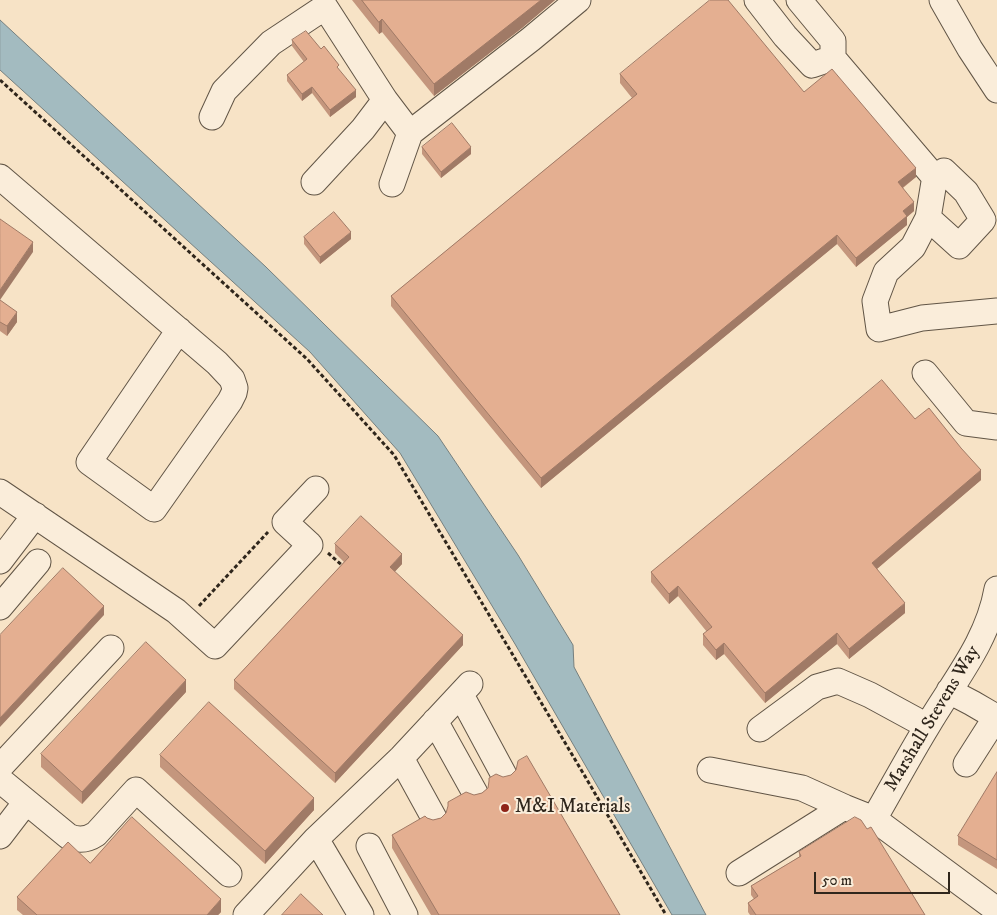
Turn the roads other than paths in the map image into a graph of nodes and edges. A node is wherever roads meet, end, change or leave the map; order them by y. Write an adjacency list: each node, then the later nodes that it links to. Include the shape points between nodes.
1 (578, 0): 9 (street)
2 (757, 0): 5 (street, via 812,65)
3 (799, 0): 5 (street, via 833,41)
4 (942, 0): 6 (street)
5 (833, 58): 11 (street)
6 (997, 90)
7 (385, 100): 8 (street, via 325,7 271,43 224,91); 9 (street); 12 (street)
8 (212, 117)
9 (410, 133): 13 (street)
10 (0, 177): 16 (street)
11 (936, 179): 14 (street); 14 (street, via 944,171 966,192 984,220 959,246)
12 (314, 182)
13 (392, 184)
14 (928, 218): 15 (street, via 913,247 886,272 875,301 880,329 922,318)
15 (997, 311)
16 (179, 330): 16 (street, via 217,362 232,379 235,388 230,401 154,509 89,462)
17 (925, 373): 18 (street, via 966,424)
18 (997, 427)
19 (316, 489): 21 (street, via 286,522 310,545 215,646 176,611)
20 (0, 492): 21 (street)
21 (35, 515): 22 (street)
22 (0, 561)
23 (38, 562): 25 (street)
24 (997, 589): 27 (street, Marshall Stevens Way, via 994,606 976,650)
25 (0, 607)
26 (111, 648): 33 (street)
27 (949, 691): 29 (street, Marshall Stevens Way); 32 (street, via 996,717)
28 (435, 721): 31 (street); 35 (street, via 466,690); 37 (street)
29 (927, 726): 30 (street, via 838,681 816,686); 41 (street, Marshall Stevens Way)
30 (760, 729)
31 (401, 758): 40 (street); 43 (street)
32 (966, 764)
33 (0, 767)
34 (710, 770): 39 (street, via 802,788)
35 (504, 775)
36 (0, 780): 38 (street)
37 (475, 793)
38 (26, 802): 42 (street); 46 (street, via 68,836 82,840 90,838 106,824 136,790)
39 (844, 807): 41 (street); 45 (street)
40 (434, 818)
41 (874, 819): 47 (street)
42 (0, 836)
43 (316, 839): 48 (street); 49 (street)
44 (369, 846): 50 (street)
45 (739, 873)
46 (229, 874)
47 (997, 910)
48 (246, 915)
49 (361, 915)
50 (405, 915)

